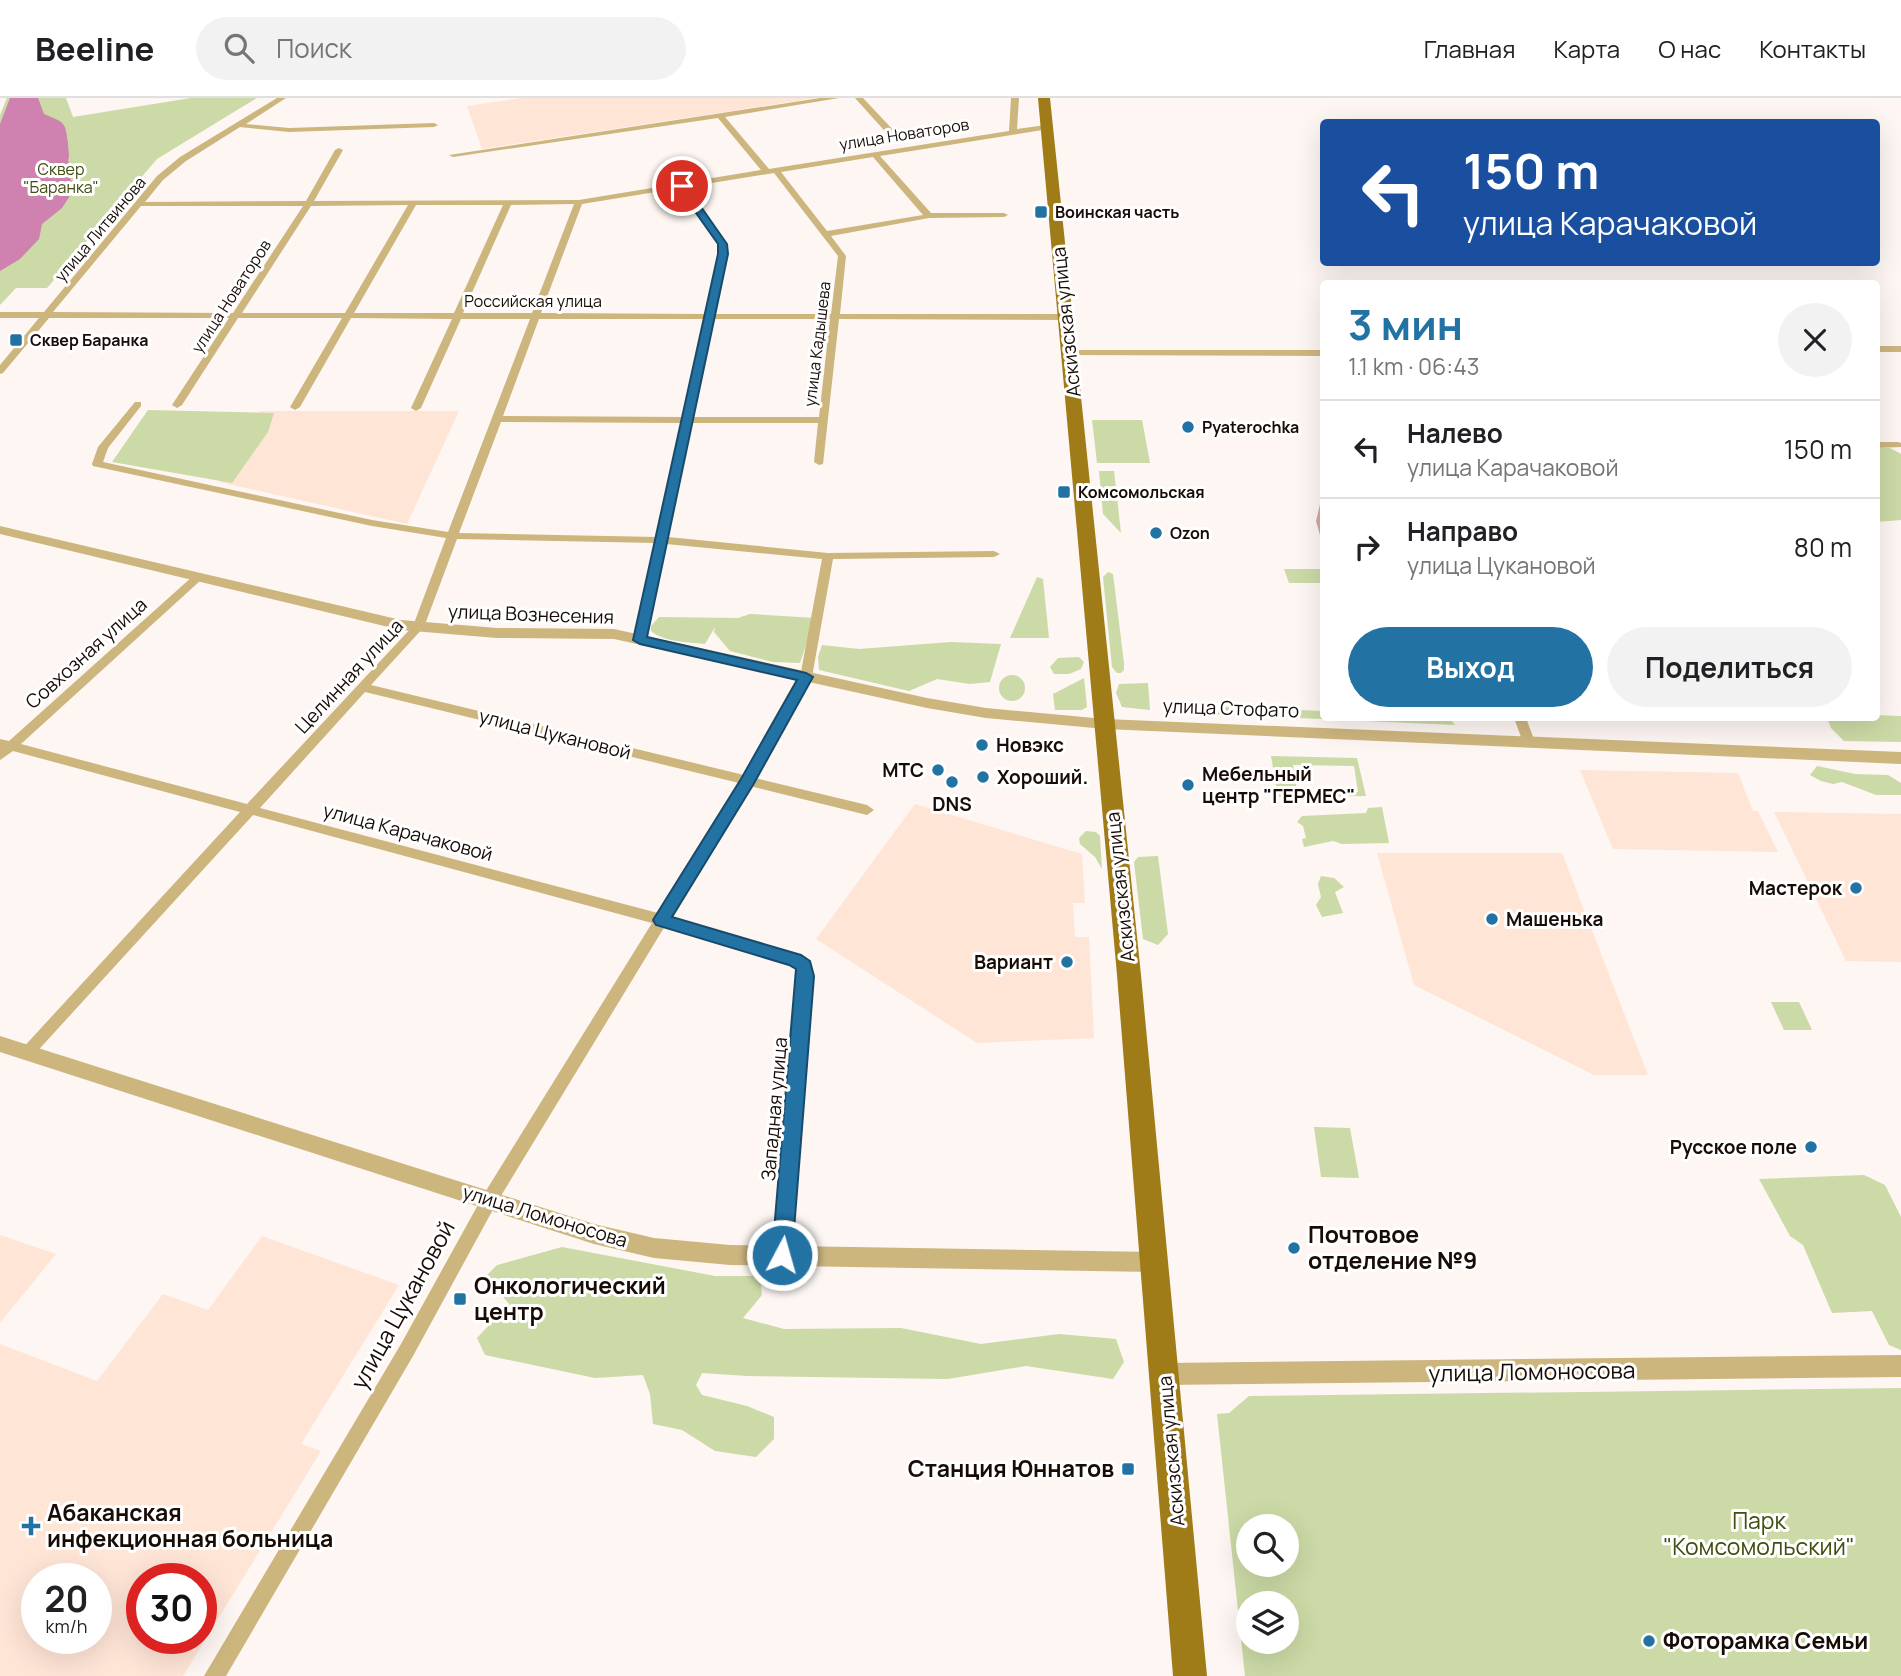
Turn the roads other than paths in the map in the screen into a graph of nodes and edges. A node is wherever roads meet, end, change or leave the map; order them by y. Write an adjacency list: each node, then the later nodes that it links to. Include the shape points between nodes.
1 (282, 98): 7 (street, улица Литвинова)
2 (835, 98): 6 (street)
3 (859, 98): 11 (street)
4 (1015, 98): 10 (street)
5 (1044, 98): 9 (main road, Аскизская улица)
6 (720, 115): 14 (street); 15 (street)
7 (238, 125): 8 (street, via 289,130); 21 (street, улица Литвинова, via 183,159)
8 (434, 125)
9 (1046, 127): 10 (street, улица Новаторов); 33 (main road, Аскизская улица)
10 (1013, 132): 13 (street, улица Новаторов)
11 (894, 136)
12 (339, 149): 18 (street, улица Новаторов)
13 (874, 154): 15 (street, улица Новаторов); 23 (street)
14 (453, 155)
15 (772, 171): 16 (street, улица Новаторов); 24 (street, улица Кадышева)
16 (682, 186): 17 (street, улица Новаторов); 27 (street, via 723,244)
17 (579, 202): 20 (street, улица Новаторов); 32 (street, Целинная улица)
18 (309, 203): 19 (street, улица Новаторов); 21 (street, улица Новаторов); 29 (street, улица Новаторов)
19 (413, 203): 20 (street, улица Новаторов); 30 (street)
20 (509, 203): 31 (street)
21 (139, 204): 26 (street, улица Литвинова)
22 (1004, 215): 23 (street)
23 (929, 216): 24 (street)
24 (826, 234): 28 (street, улица Кадышева, via 842,256)
25 (0, 314): 26 (street, Российская улица)
26 (48, 315): 29 (street, Российская улица); 38 (street, улица Литвинова)
27 (709, 316): 28 (street, Российская улица); 32 (street, Российская улица); 44 (street)
28 (834, 316): 33 (street, Российская улица); 45 (street, улица Кадышева)
29 (237, 317): 30 (street, Российская улица); 40 (street, улица Новаторов)
30 (346, 317): 31 (street, Российская улица); 41 (street)
31 (455, 317): 32 (street, Российская улица); 42 (street)
32 (534, 317): 43 (street, Целинная улица)
33 (1066, 317): 36 (main road, Аскизская улица)
34 (1880, 349): 35 (street)
35 (1901, 349)
36 (1069, 353): 37 (street); 60 (main road, Аскизская улица)
37 (1320, 353)
38 (0, 371)
39 (138, 404): 50 (street, via 103,447 97,464)
40 (177, 405)
41 (295, 407)
42 (416, 408)
43 (496, 419): 44 (street); 50 (street, Целинная улица)
44 (687, 419): 45 (street); 51 (street)
45 (823, 419): 48 (street, улица Кадышева)
46 (1880, 445): 47 (street)
47 (1898, 445)
48 (819, 462)
49 (0, 530): 54 (street, улица Вознесения)
50 (452, 536): 51 (street); 55 (street, Целинная улица)
51 (661, 540): 53 (street); 56 (street)
52 (994, 554): 53 (street)
53 (828, 556): 57 (street, улица Цукановой)
54 (197, 578): 55 (street, улица Вознесения); 62 (street, Совхозная улица)
55 (418, 628): 56 (street, улица Вознесения, via 614,635); 58 (street, Целинная улица)
56 (640, 640): 57 (street, улица Вознесения)
57 (806, 677): 60 (street, улица Вознесения, via 986,713); 64 (street, улица Цукановой)
58 (362, 687): 64 (street, улица Цукановой); 65 (street, Целинная улица)
59 (1521, 721): 61 (street)
60 (1105, 724): 61 (street, улица Стофато); 73 (main road, Аскизская улица)
61 (1529, 742): 63 (street, улица Стофато)
62 (4, 748): 65 (street, улица Карачаковой)
63 (1901, 758)
64 (747, 781): 66 (street, улица Цукановой); 67 (street, улица Цукановой)
65 (250, 809): 67 (street, улица Карачаковой); 70 (street, Целинная улица)
66 (867, 810)
67 (662, 920): 68 (street, улица Карачаковой); 71 (street, улица Цукановой)
68 (804, 966): 72 (street, Западная улица)
69 (0, 1044): 70 (street, улица Ломоносова)
70 (27, 1052): 71 (street, улица Ломоносова)
71 (490, 1199): 72 (street, улица Ломоносова, via 594,1234 654,1248); 76 (street, улица Цукановой, via 407,1350)
72 (782, 1255): 73 (street, улица Ломоносова)
73 (1153, 1262): 75 (main road, Аскизская улица)
74 (1901, 1366): 75 (street, улица Ломоносова)
75 (1164, 1374): 77 (main road, Аскизская улица)
76 (214, 1676)
77 (1190, 1676)

